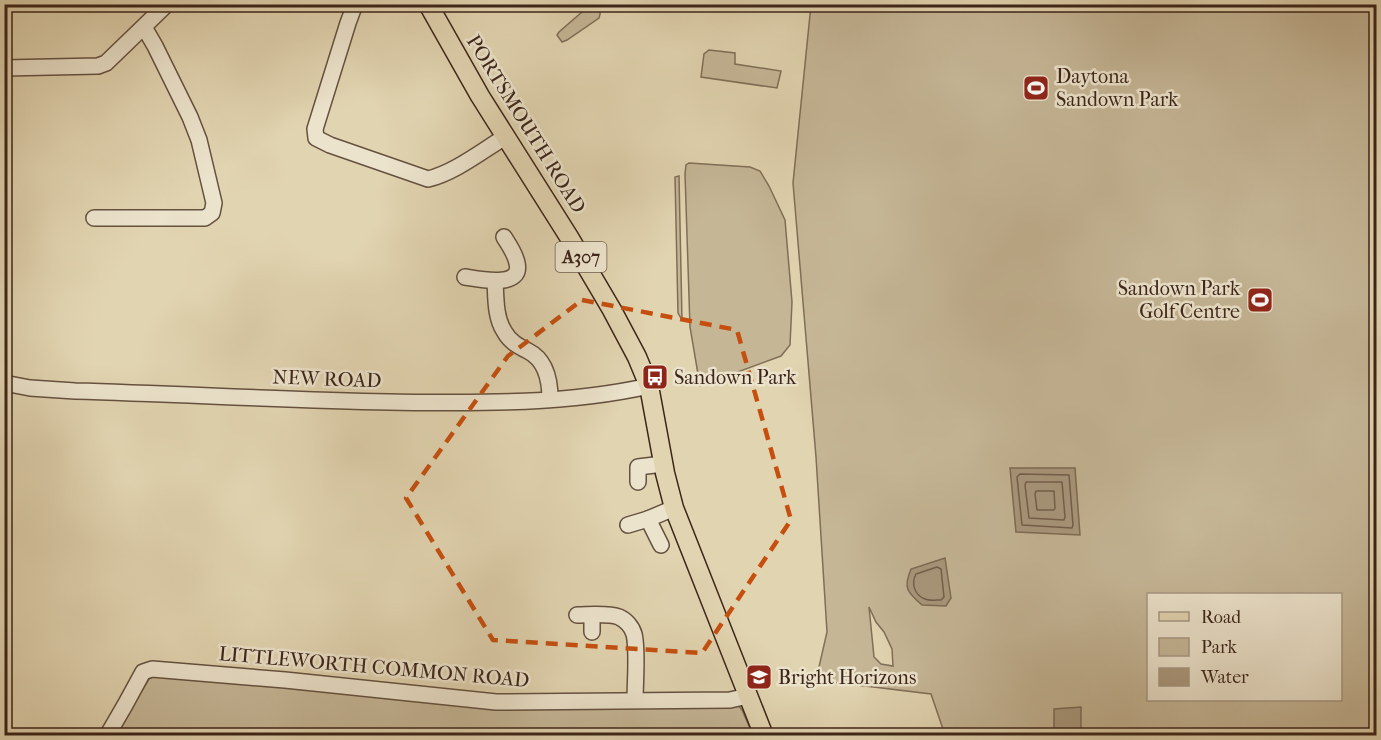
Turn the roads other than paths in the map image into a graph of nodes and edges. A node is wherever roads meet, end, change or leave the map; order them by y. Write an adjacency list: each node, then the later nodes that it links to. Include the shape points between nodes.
1 (167, 4): 4 (street)
2 (355, 4): 6 (street, via 315,129 316,138 428,179)
3 (428, 4): 6 (main road, PORTSMOUTH ROAD / A307)
4 (144, 27): 5 (street, via 98,66); 7 (street, via 195,128 214,203 212,213 205,218)
5 (4, 68)
6 (505, 137): 12 (main road, PORTSMOUTH ROAD / A307, via 607,301)
7 (94, 218)
8 (504, 237): 10 (street, via 517,271 512,277)
9 (465, 277): 10 (street)
10 (495, 281): 13 (street, via 492,319 510,340 539,359 548,377)
11 (4, 383): 13 (street, NEW ROAD, via 75,391 313,400 443,403)
12 (648, 386): 13 (street, NEW ROAD); 14 (main road, PORTSMOUTH ROAD / A307)
13 (550, 399)
14 (663, 464): 15 (street, via 638,467); 16 (main road, PORTSMOUTH ROAD / A307)
15 (638, 482)
16 (674, 508): 17 (street); 21 (main road, PORTSMOUTH ROAD / A307)
17 (648, 519): 18 (street); 19 (street)
18 (628, 525)
19 (661, 545)
20 (591, 632): 22 (street, via 584,615 619,617 628,623 634,633)
21 (748, 696): 22 (street, LITTLEWORTH COMMON ROAD, via 730,700); 24 (main road, PORTSMOUTH ROAD / A307)
22 (635, 700): 23 (street, LITTLEWORTH COMMON ROAD, via 496,702 152,669 143,672)
23 (107, 735)
24 (764, 735)

